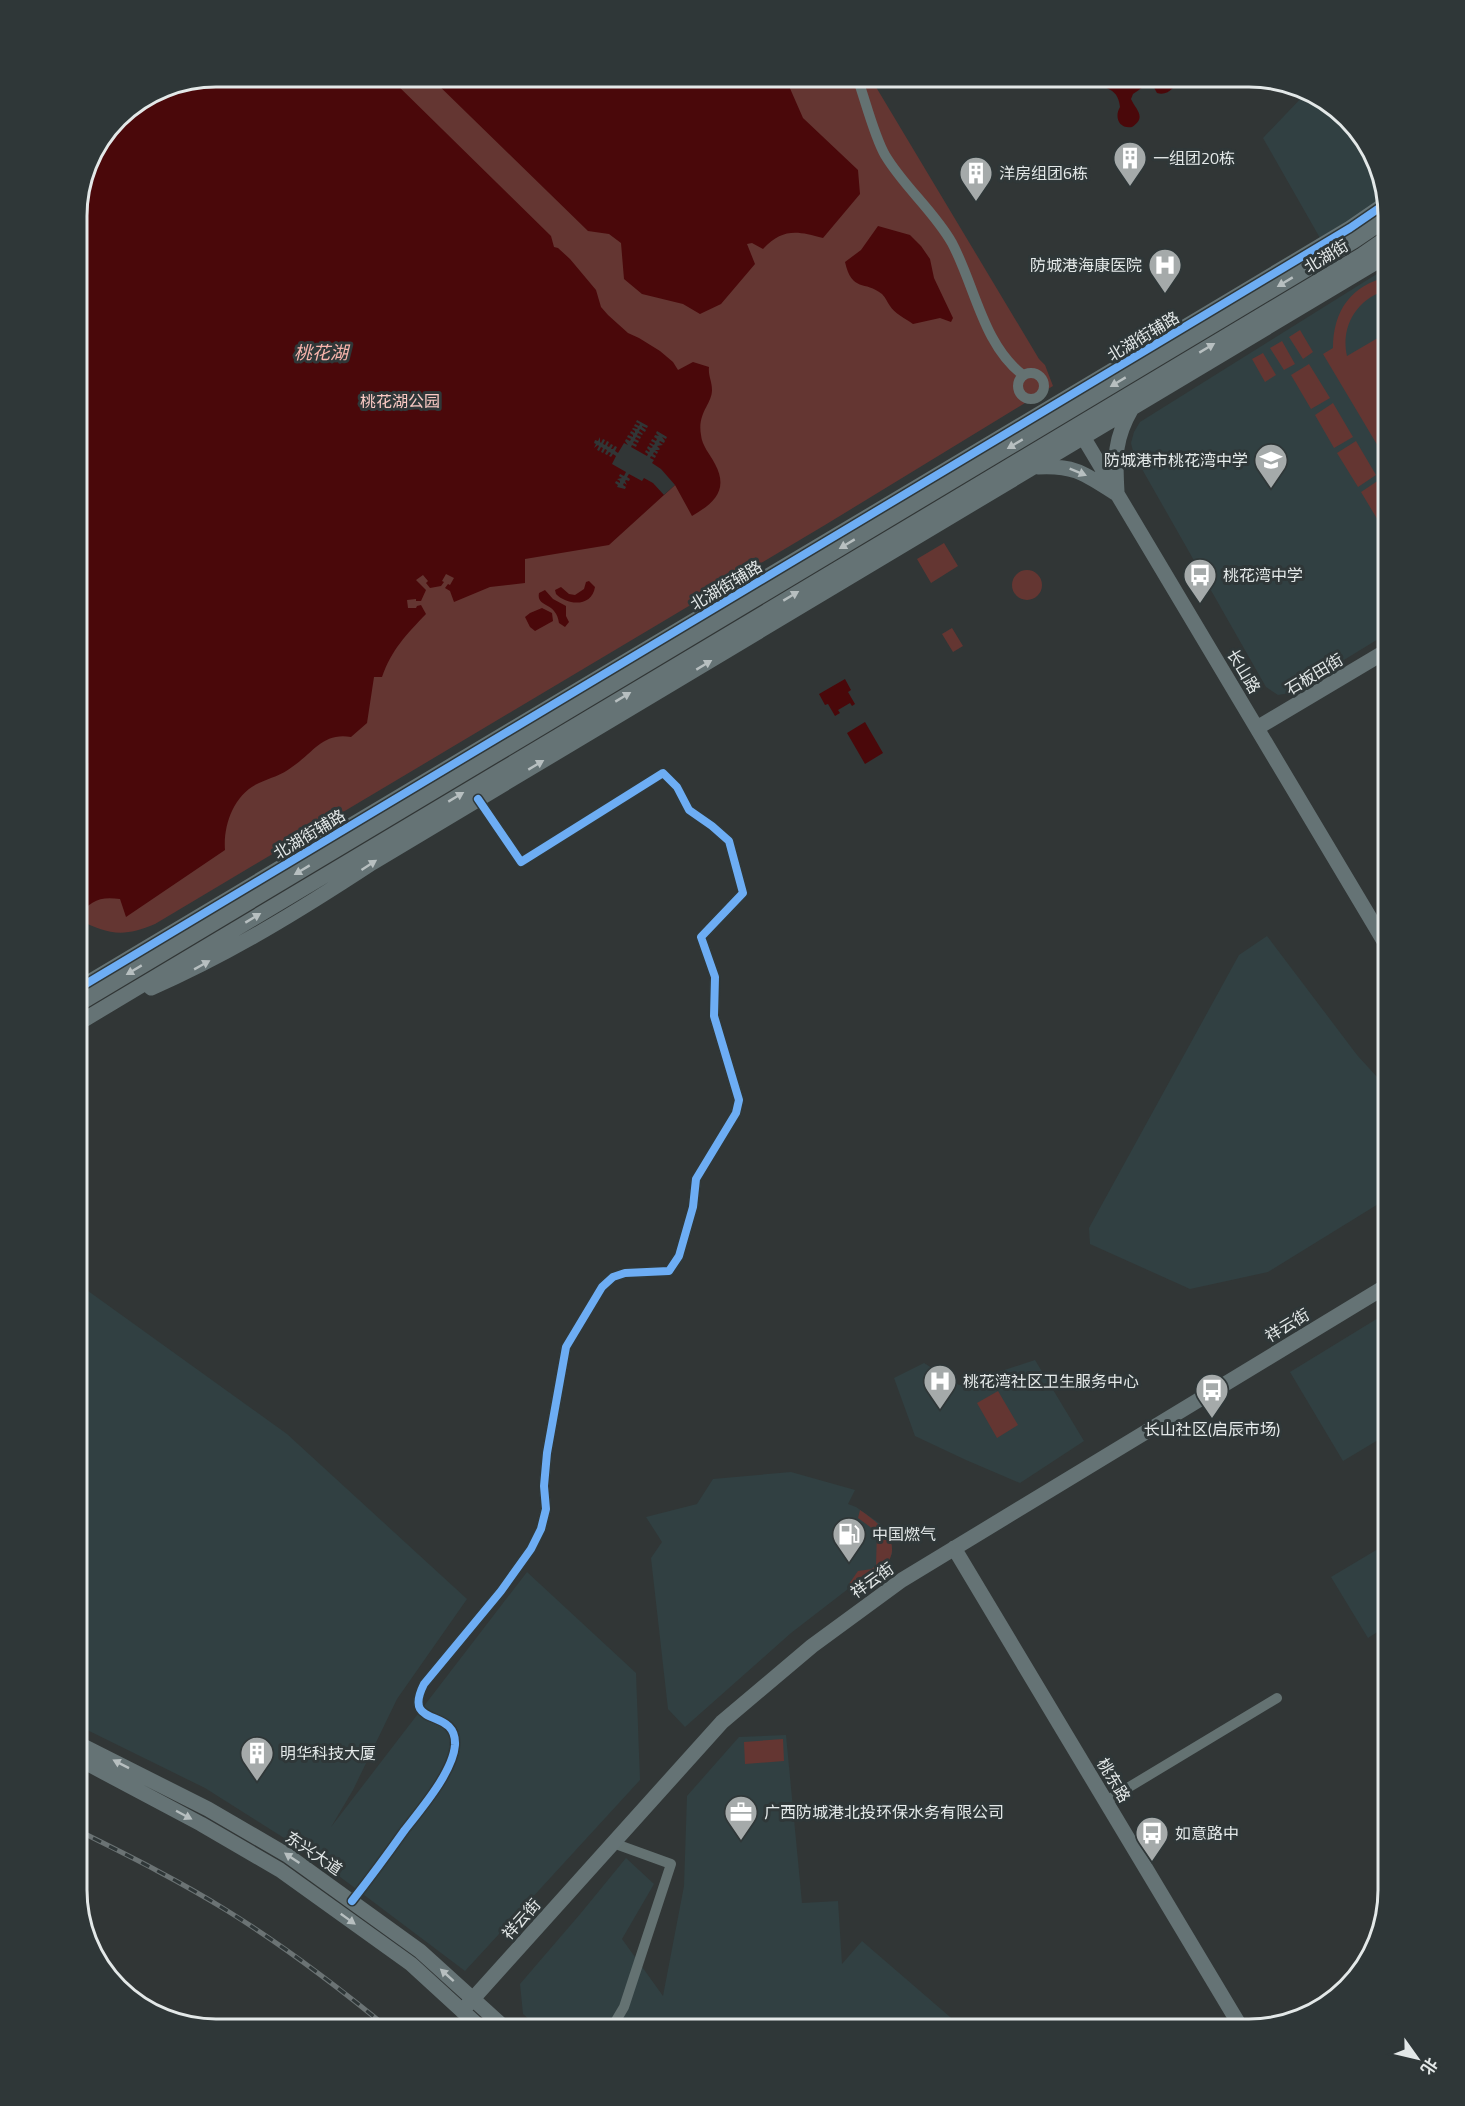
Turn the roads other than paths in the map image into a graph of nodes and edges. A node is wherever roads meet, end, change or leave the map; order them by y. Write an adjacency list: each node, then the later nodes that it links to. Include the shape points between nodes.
1 (861, 87): 7 (street, via 884,153 950,240 987,327 1010,365)
2 (1378, 209): 10 (street, 北湖街辅路)
3 (1378, 225): 10 (street, 北湖街, one-way to 10)
4 (1378, 248): 6 (street, 北湖街)
5 (1378, 258): 6 (street)
6 (1366, 261): 8 (street, 北湖街, one-way to 6); 11 (street)
7 (1023, 375): 9 (street, via 1034,373 1041,378); 9 (street, via 1018,382 1020,394 1030,399)
8 (1156, 378): 11 (street); 12 (street, 北湖街)
9 (1041, 394): 10 (street)
10 (1060, 409): 12 (street, 长山路); 22 (street, 北湖街辅路); 23 (street, 北湖街, one-way to 23)
11 (1131, 410): 12 (street); 14 (street, via 1115,452)
12 (1080, 432): 13 (street); 14 (street, 长山路); 15 (street, 北湖街)
13 (1035, 467): 14 (street, one-way to 14, via 1061,466 1084,474); 15 (street)
14 (1117, 495): 17 (street, 长山路)
15 (884, 549): 18 (street, 北湖街, one-way to 15)
16 (1378, 656): 17 (street, 石板田街)
17 (1257, 728): 21 (street, 长山路)
18 (562, 741): 19 (street, one-way to 18); 20 (street, 北湖街, one-way to 18)
19 (478, 799): 20 (street); 32 (street, via 521,862 663,773 677,787 689,810 729,841 743,893 701,937 715,977 714,1016 739,1100 736,1113 696,1179 693,1207 679,1256 669,1271 613,1277 602,1287 566,1347 547,1453 546,1509 541,1529 501,1591 424,1684 417,1703 419,1710 446,1723 454,1733 455,1747 442,1780)
20 (429, 821): 24 (street, 北湖街, one-way to 20)
21 (1378, 930)
22 (87, 983)
23 (87, 999)
24 (87, 1018)
25 (1378, 1292): 26 (street, 祥云街)
26 (954, 1548): 30 (street, 桃东路); 31 (street, 祥云街, via 850,1617 722,1722)
27 (1277, 1698): 30 (street)
28 (87, 1748): 32 (street, 东兴大道, one-way to 28, via 287,1855 208,1809)
29 (87, 1764): 34 (street, 东兴大道, one-way to 34, via 280,1870 411,1964)
30 (1106, 1801): 38 (street, 桃东路)
31 (613, 1843): 33 (street, 祥云街); 37 (street, via 671,1864)
32 (352, 1901): 33 (street, 东兴大道, one-way to 32, via 420,1951)
33 (473, 1999): 34 (street, 祥云街); 36 (street, 东兴大道)
34 (462, 2011): 35 (street, 东兴大道)
35 (471, 2019)
36 (495, 2019)
37 (617, 2019)
38 (1235, 2019)

